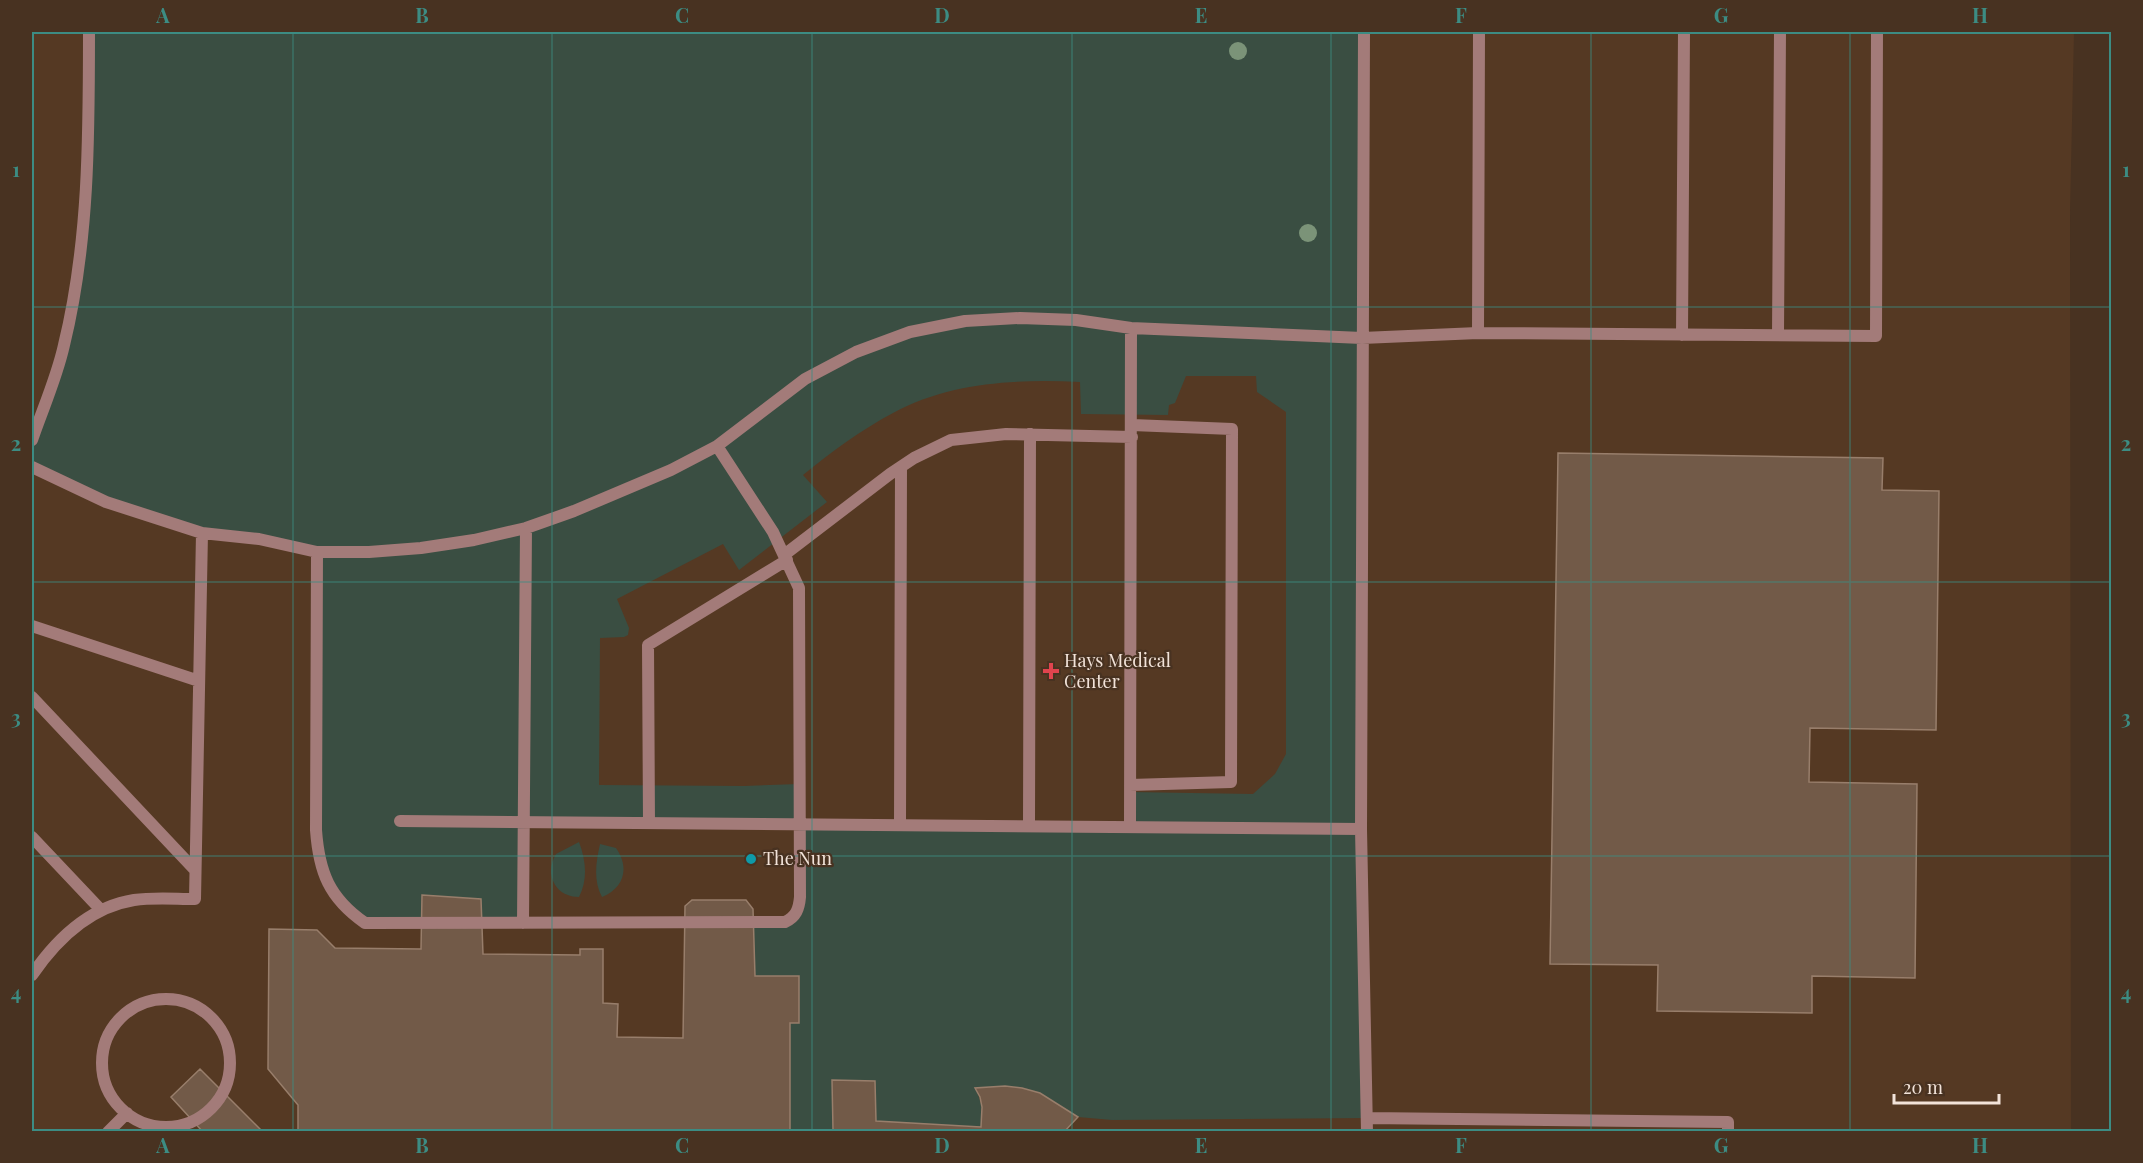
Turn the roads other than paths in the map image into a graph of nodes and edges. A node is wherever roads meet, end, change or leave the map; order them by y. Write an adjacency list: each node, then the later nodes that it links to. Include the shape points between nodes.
1 (88, 32): 14 (lane, via 88,106 77,278 64,347)
2 (1364, 32): 11 (lane)
3 (1479, 32): 8 (lane)
4 (1684, 32): 9 (lane)
5 (1780, 32): 10 (lane)
6 (1877, 32): 10 (lane, via 1876,336)
7 (1131, 328): 11 (lane); 12 (lane); 15 (lane, via 1076,320 1020,318 965,321 910,332 856,352 805,379)
8 (1478, 333): 9 (lane); 11 (lane)
9 (1682, 335): 10 (lane)
10 (1778, 335)
11 (1362, 338): 33 (lane)
12 (1132, 431): 13 (lane); 25 (lane); 25 (lane, via 1232,429 1232,759 1231,782)
13 (1030, 434): 17 (lane, via 951,440); 31 (lane)
14 (32, 440)
15 (717, 446): 18 (lane, via 623,492); 21 (lane, via 773,532)
16 (32, 466): 19 (lane, via 106,502)
17 (901, 467): 21 (lane); 30 (lane)
18 (526, 528): 20 (lane, via 422,548); 27 (lane)
19 (202, 532): 20 (lane); 23 (lane)
20 (316, 552): 37 (lane, via 316,830 323,874 333,893 365,923)
21 (785, 558): 28 (lane, via 648,645); 29 (lane, via 800,588)
22 (32, 626): 23 (lane)
23 (199, 681): 35 (lane)
24 (32, 697): 35 (lane)
25 (1130, 785): 32 (lane)
26 (400, 821): 27 (lane)
27 (523, 822): 28 (lane); 37 (lane)
28 (649, 823): 29 (lane)
29 (800, 824): 30 (lane); 37 (lane, via 799,907 794,917 785,922)
30 (900, 825): 31 (lane)
31 (1029, 826): 32 (lane)
32 (1130, 827): 33 (lane)
33 (1361, 829): 40 (lane)
34 (32, 837): 36 (lane)
35 (195, 870): 36 (lane, via 195,898 135,900)
36 (101, 910): 38 (lane, via 53,948)
37 (523, 923)
38 (32, 975)
39 (127, 1113): 39 (lane, via 141,1122 162,1127 183,1125 202,1116 218,1101 227,1082 230,1061 226,1040 214,1021 199,1008 162,999 127,1012 114,1025 102,1060 104,1079 111,1096); 43 (lane)
40 (1367, 1125): 41 (lane)
41 (1530, 1126): 42 (lane)
42 (1629, 1126): 44 (lane, via 1728,1122)
43 (108, 1131)
44 (1728, 1131)

